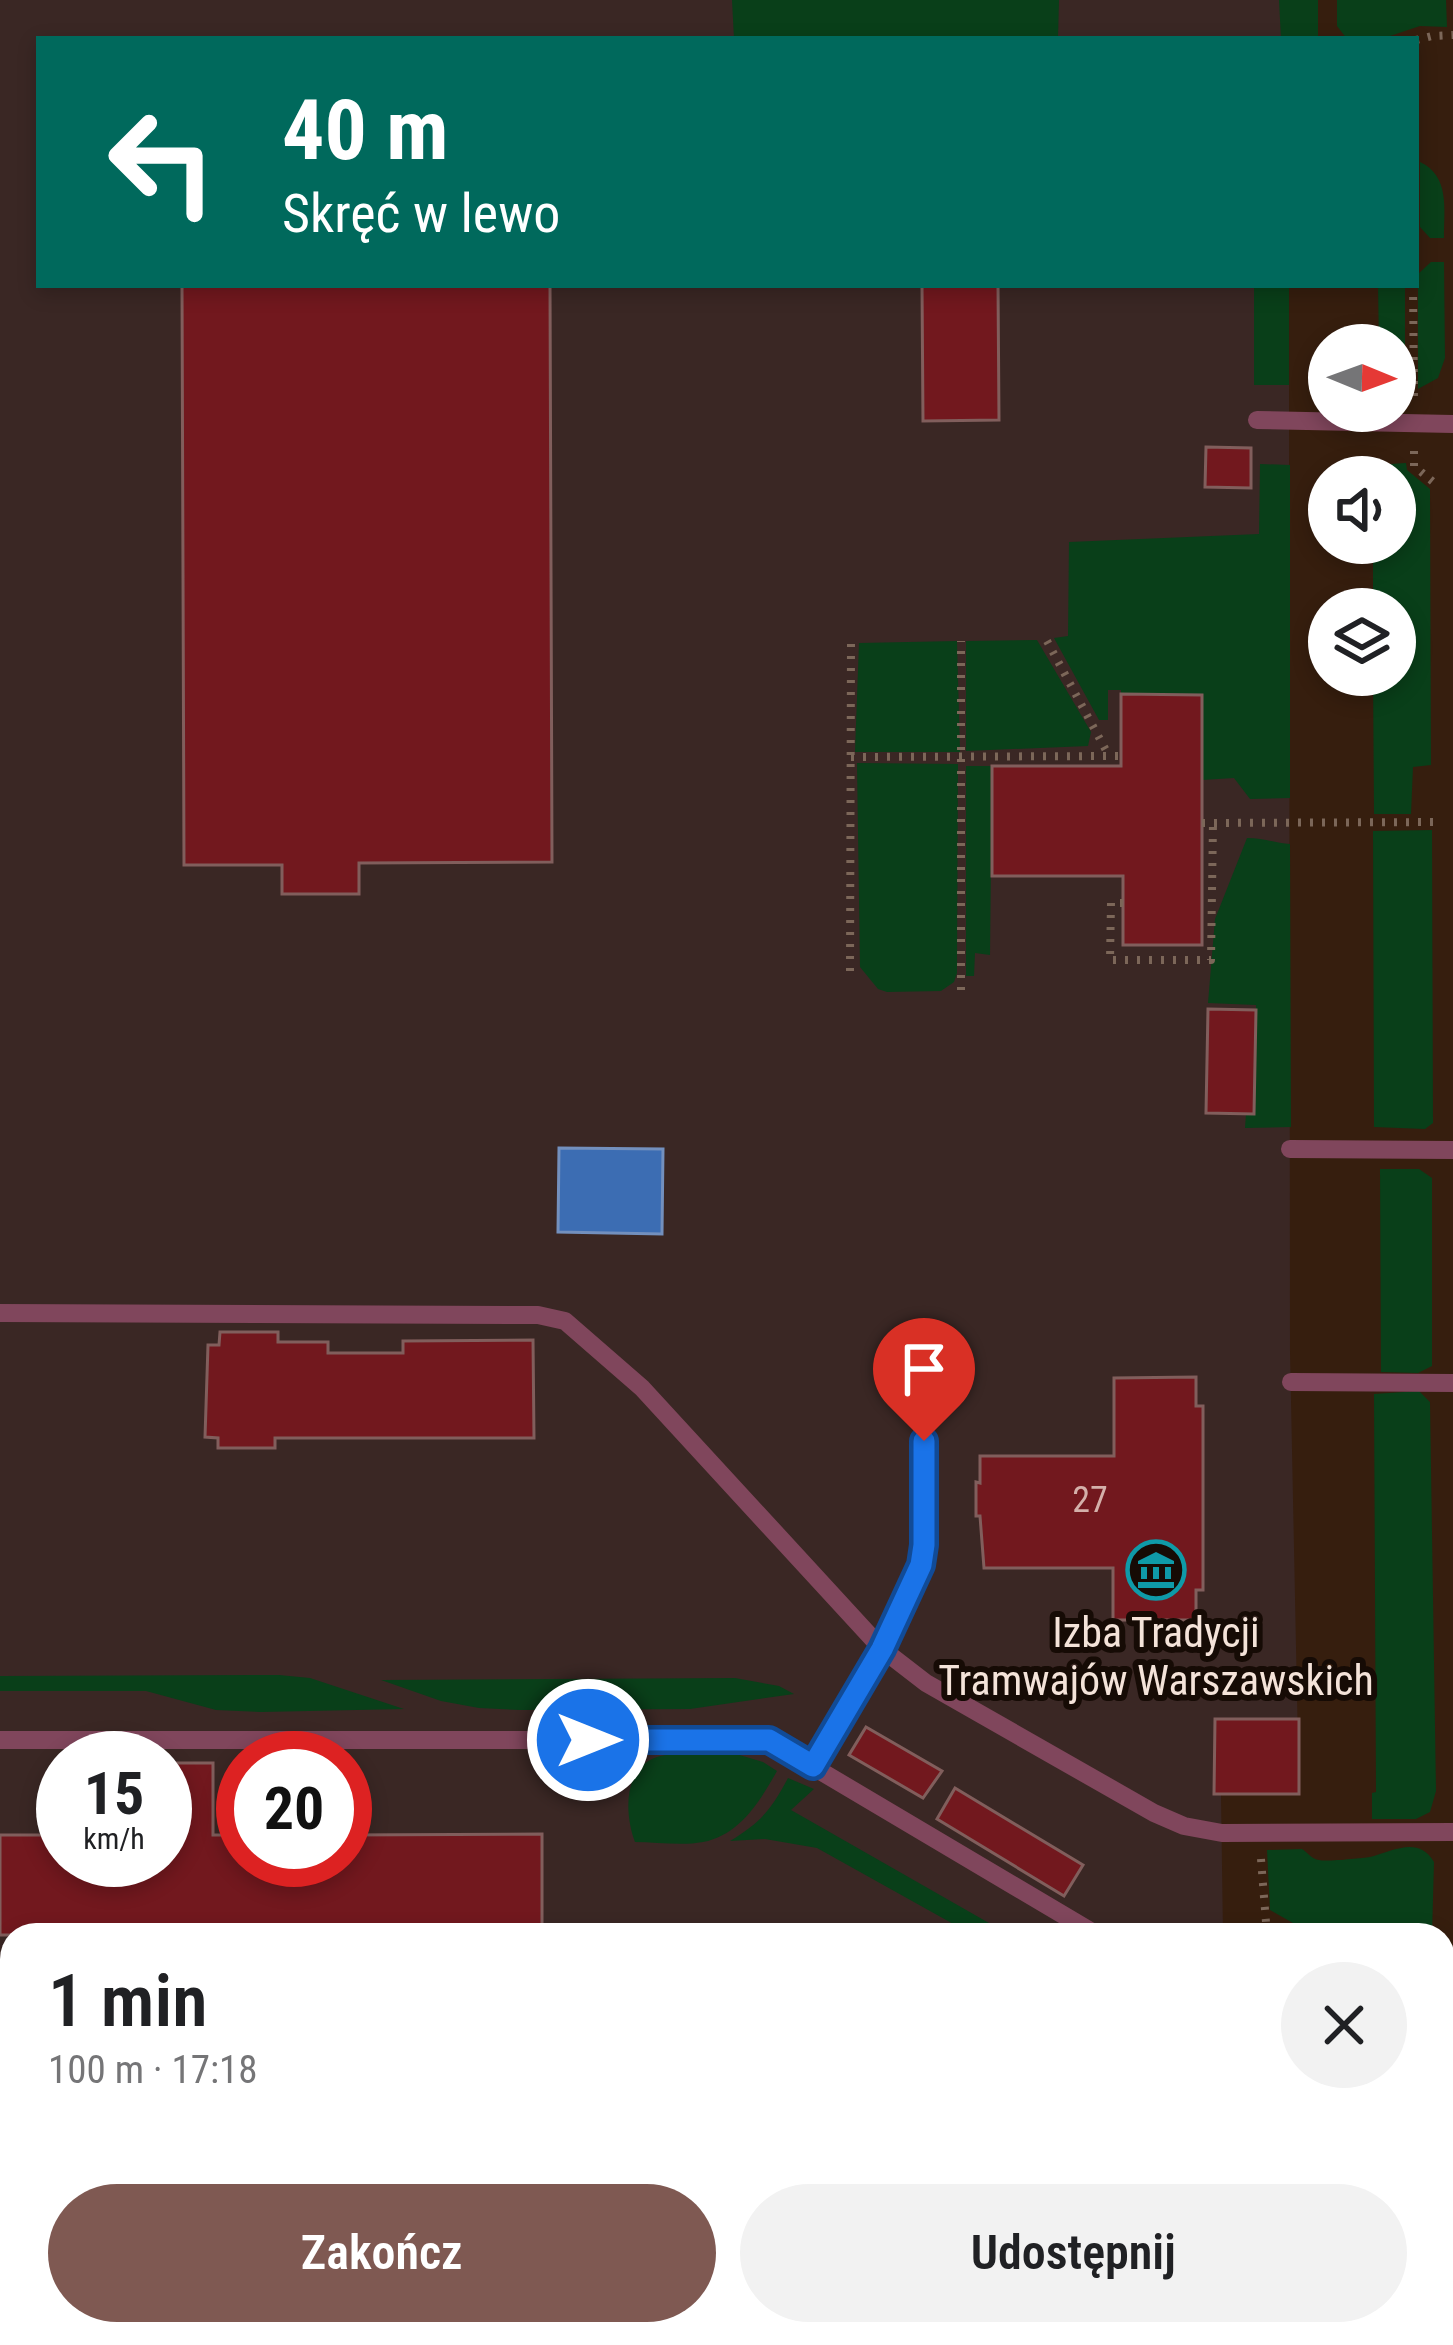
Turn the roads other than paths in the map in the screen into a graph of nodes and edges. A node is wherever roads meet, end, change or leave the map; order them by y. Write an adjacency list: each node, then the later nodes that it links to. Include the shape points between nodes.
1 (1257, 420): 2 (lane)
2 (1453, 424)
3 (1290, 1149): 4 (lane)
4 (1453, 1150)
5 (0, 1313): 9 (lane, via 565,1321 642,1388)
6 (1292, 1382): 7 (lane)
7 (1453, 1384)
8 (924, 1441): 9 (lane, via 921,1565)
9 (882, 1649): 11 (lane); 12 (lane, via 926,1683 1184,1826)
10 (0, 1740): 11 (lane, via 769,1740)
11 (813, 1766): 13 (lane)
12 (1453, 1832)
13 (1077, 1923)

